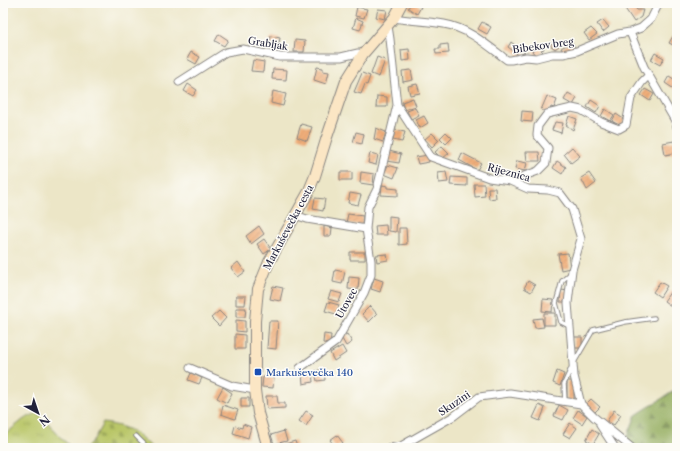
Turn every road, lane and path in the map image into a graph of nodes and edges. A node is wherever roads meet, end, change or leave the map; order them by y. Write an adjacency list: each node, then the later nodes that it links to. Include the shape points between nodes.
1 (402, 3): 3 (main road, Markuševečka cesta)
2 (659, 3): 4 (street, Bibekov breg, via 651,20)
3 (391, 22): 4 (street, Bibekov breg, via 445,24 460,28 507,60 570,53 618,34); 5 (main road, Markuševečka cesta); 8 (street, Rijeznica, via 390,39)
4 (630, 32): 6 (street)
5 (363, 54): 7 (street, Grabljak, via 280,57 243,49 226,52); 11 (main road, Markuševečka cesta, via 346,81 315,176)
6 (649, 75): 9 (street); 10 (street, via 631,98 626,125 620,130 572,108 547,114 538,126 536,135 548,148 546,163 538,171)
7 (179, 82)
8 (397, 105): 10 (street, Rijeznica, via 431,157 489,178); 12 (street, Utovec, via 377,189 368,207)
9 (677, 127)
10 (510, 181): 13 (street, Rijeznica, via 528,189 560,193 572,210 581,239)
11 (295, 215): 12 (street, via 307,220); 19 (main road, Markuševečka cesta, via 269,262 258,289)
12 (366, 229): 18 (street, Utovec, via 371,260 370,275 364,293 336,342)
13 (572, 272): 15 (street, Rijeznica, via 568,303); 15 (lane, via 562,281 556,303 561,322)
14 (654, 318): 16 (lane, via 593,330)
15 (570, 327): 16 (street, Rijeznica)
16 (573, 364): 20 (lane, via 564,384); 21 (street, Rijeznica)
17 (190, 368): 19 (street, via 232,386)
18 (300, 368)
19 (255, 390): 25 (main road, Markuševečka cesta, via 258,414)
20 (565, 402): 21 (street, Skuzini); 26 (street, Skuzini, via 510,393 479,397 454,416 401,446)
21 (581, 404): 22 (street)
22 (594, 417): 27 (street); 28 (street)
23 (136, 436): 24 (lane)
24 (146, 447)
25 (268, 448)
26 (390, 448)
27 (614, 448)
28 (632, 448)

